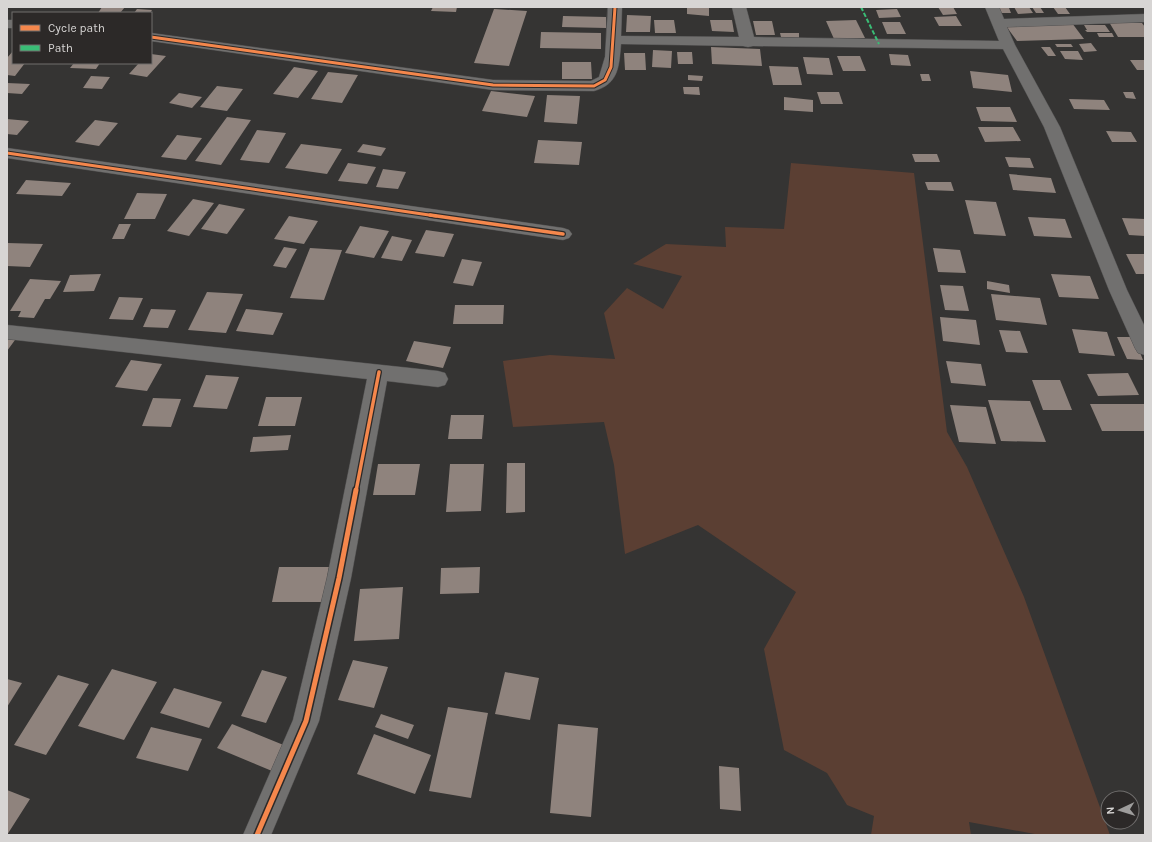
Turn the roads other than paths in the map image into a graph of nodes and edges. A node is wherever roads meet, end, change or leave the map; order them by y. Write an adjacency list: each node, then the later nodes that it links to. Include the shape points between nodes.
1 (615, 7): 7 (street)
2 (740, 7): 8 (street)
3 (992, 7): 5 (street)
4 (1145, 18): 5 (street)
5 (999, 23): 9 (street)
6 (152, 37): 7 (street, via 493,85 594,86 605,80 610,73)
7 (614, 40): 8 (street)
8 (748, 42): 9 (street)
9 (1008, 45): 13 (street, via 1052,127 1118,290)
10 (7, 152): 11 (street)
11 (563, 234)
12 (7, 332): 14 (street)
13 (1145, 348)
14 (379, 372): 15 (street); 16 (street, via 339,578 306,721)
15 (438, 379)
16 (257, 835)

